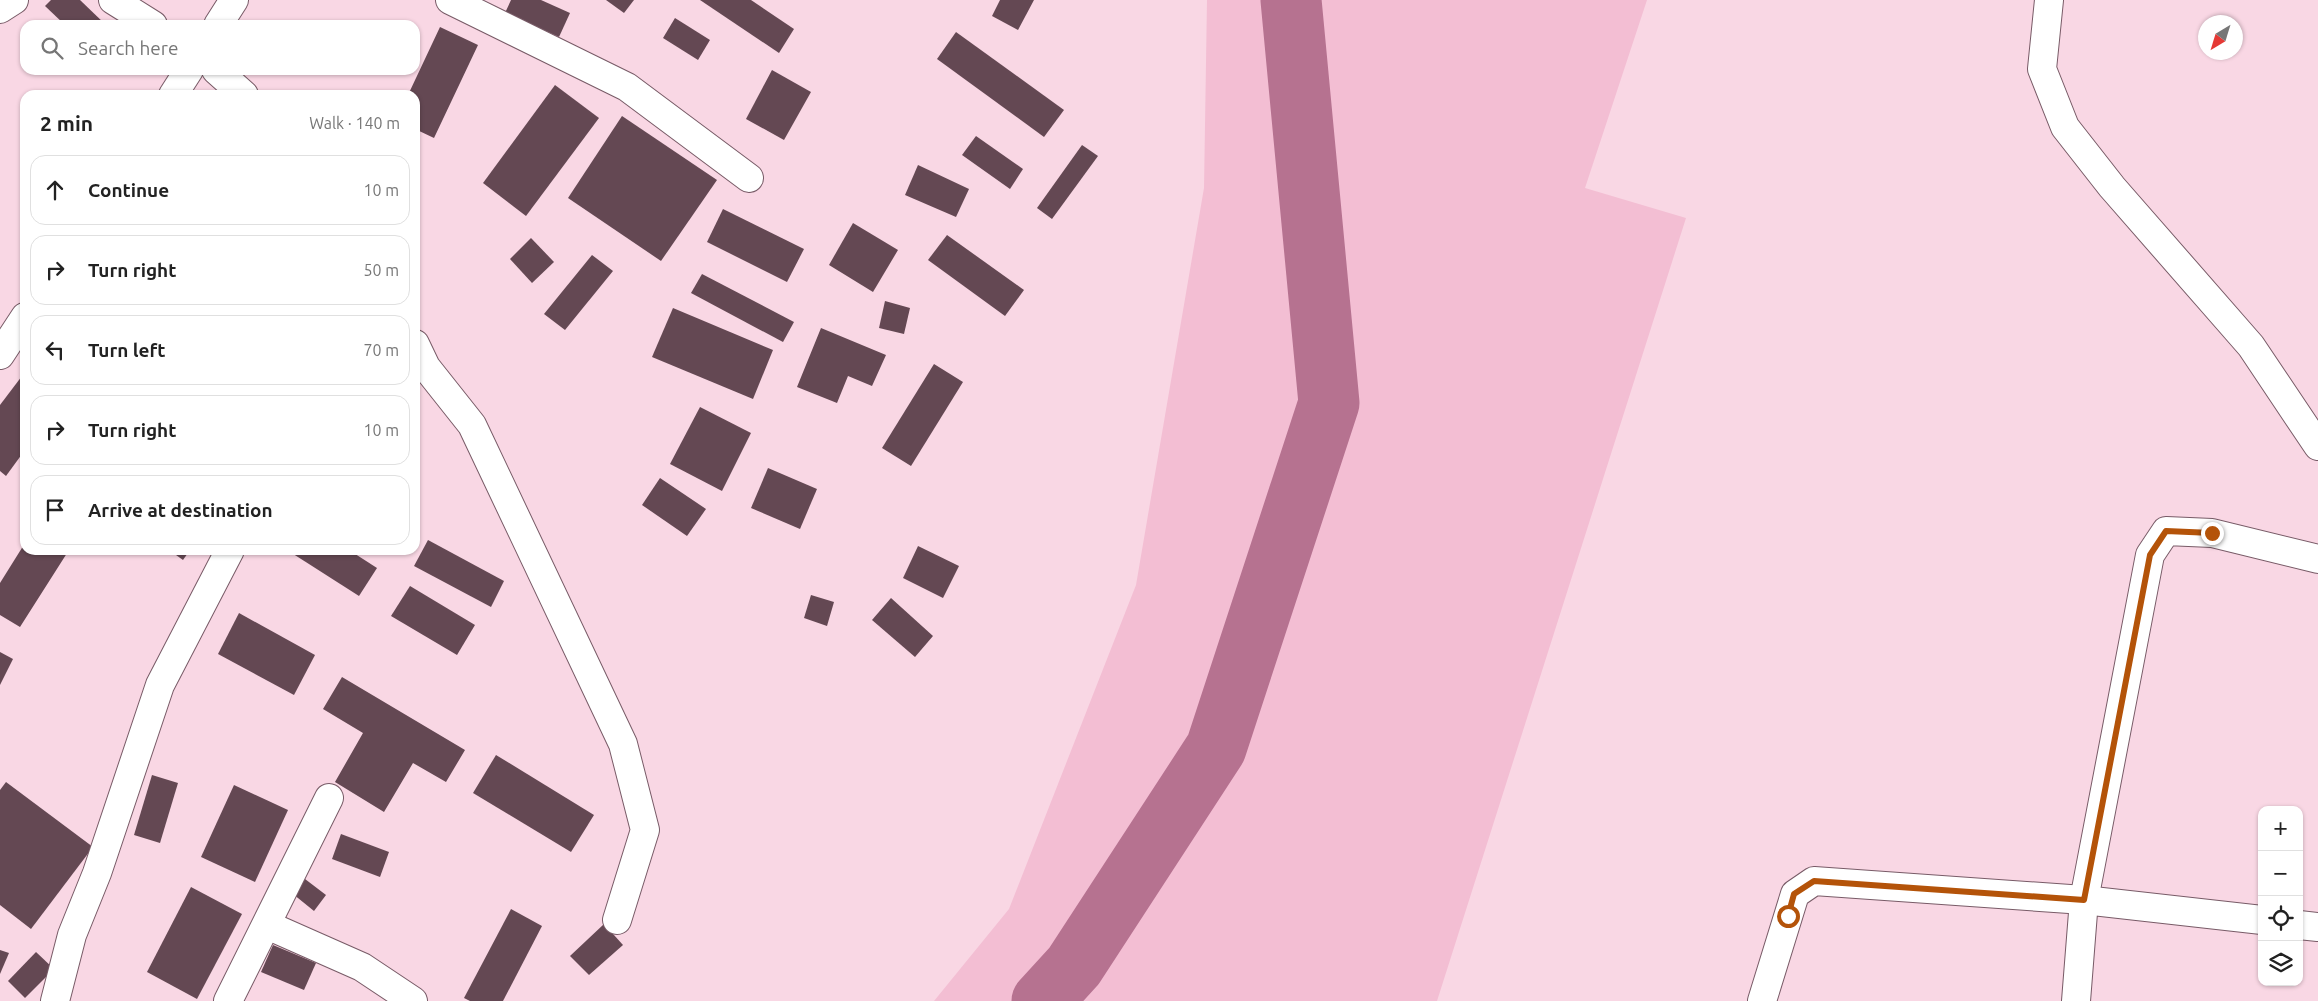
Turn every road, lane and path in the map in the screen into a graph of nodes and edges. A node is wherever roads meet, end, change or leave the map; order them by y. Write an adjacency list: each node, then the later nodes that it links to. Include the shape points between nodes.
1 (14, 0): 6 (street)
2 (113, 0): 7 (street)
3 (234, 0): 8 (street)
4 (450, 0): 13 (street, via 627,87)
5 (2049, 0): 17 (street, via 2042,69 2064,127 2251,346)
6 (0, 9)
7 (144, 20)
8 (221, 20)
9 (186, 75): 11 (street)
10 (222, 75): 12 (street)
11 (176, 90)
12 (238, 90)
13 (749, 178)
14 (20, 324): 15 (street)
15 (0, 354)
16 (420, 354): 22 (street, via 426,367 472,425 624,744 645,830)
17 (2318, 446)
18 (227, 555): 27 (street, via 160,685 97,873 72,935)
19 (2318, 559): 21 (street, via 2212,533 2166,531 2150,555)
20 (329, 798): 24 (street)
21 (2084, 900): 23 (street); 30 (street, via 1814,881 1794,894); 31 (street)
22 (617, 920)
23 (2258, 920)
24 (267, 925): 28 (street); 29 (street, via 362,967)
25 (2303, 925): 26 (street)
26 (2318, 927)
27 (55, 1001)
28 (228, 1001)
29 (413, 1001)
30 (1762, 1001)
31 (2076, 1001)

